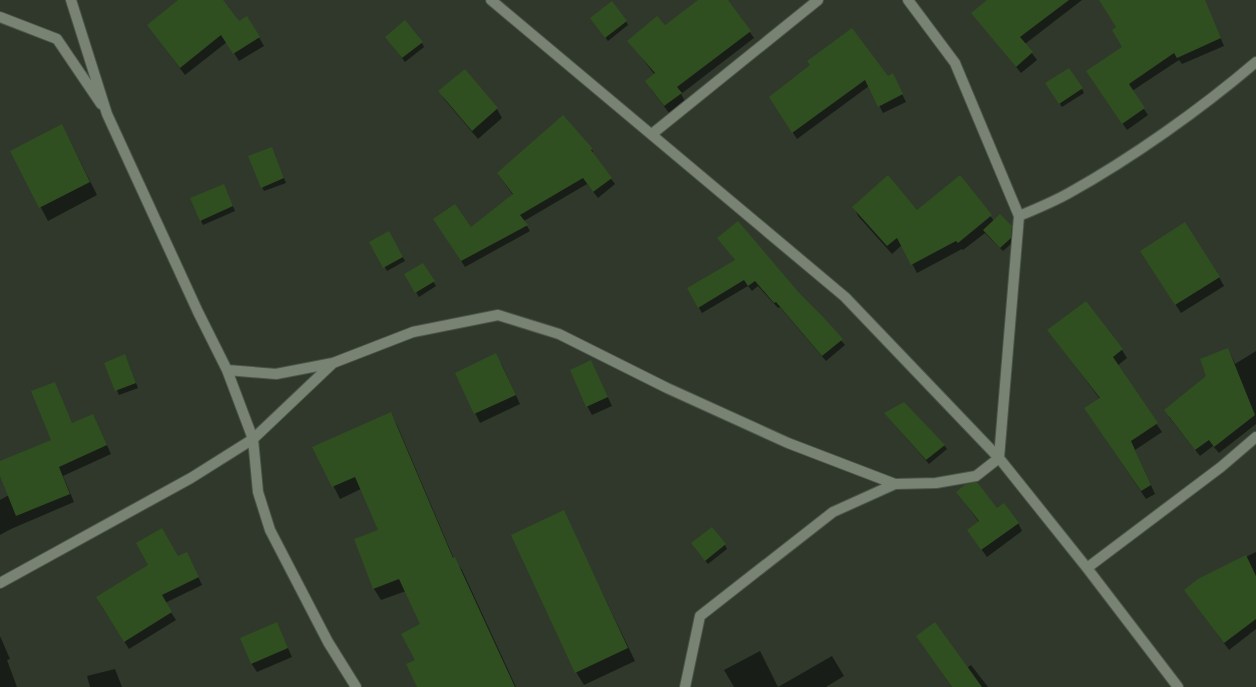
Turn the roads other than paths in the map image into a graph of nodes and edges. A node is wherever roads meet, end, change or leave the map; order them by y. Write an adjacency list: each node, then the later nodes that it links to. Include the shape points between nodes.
1 (71, 0): 7 (street)
2 (491, 0): 8 (street)
3 (818, 0): 8 (street)
4 (908, 0): 9 (street, via 955,63)
5 (0, 17): 7 (street, via 56,39)
6 (1256, 62): 9 (street, via 1223,90 1130,155 1068,194)
7 (107, 114): 11 (street)
8 (652, 134): 14 (street, via 845,296)
9 (1020, 216): 14 (street)
10 (333, 363): 11 (street, via 276,374); 13 (street); 15 (street, via 413,332 498,316 559,334 788,444)
11 (228, 370): 13 (street)
12 (1256, 437): 16 (street)
13 (253, 439): 17 (street, via 191,478); 18 (street, via 258,492 270,530 328,642)
14 (999, 458): 15 (street, via 976,476 936,483); 16 (street)
15 (895, 484): 19 (street, via 833,512 700,616)
16 (1087, 568): 20 (street)
17 (0, 583)
18 (356, 687)
19 (685, 687)
20 (1178, 687)

